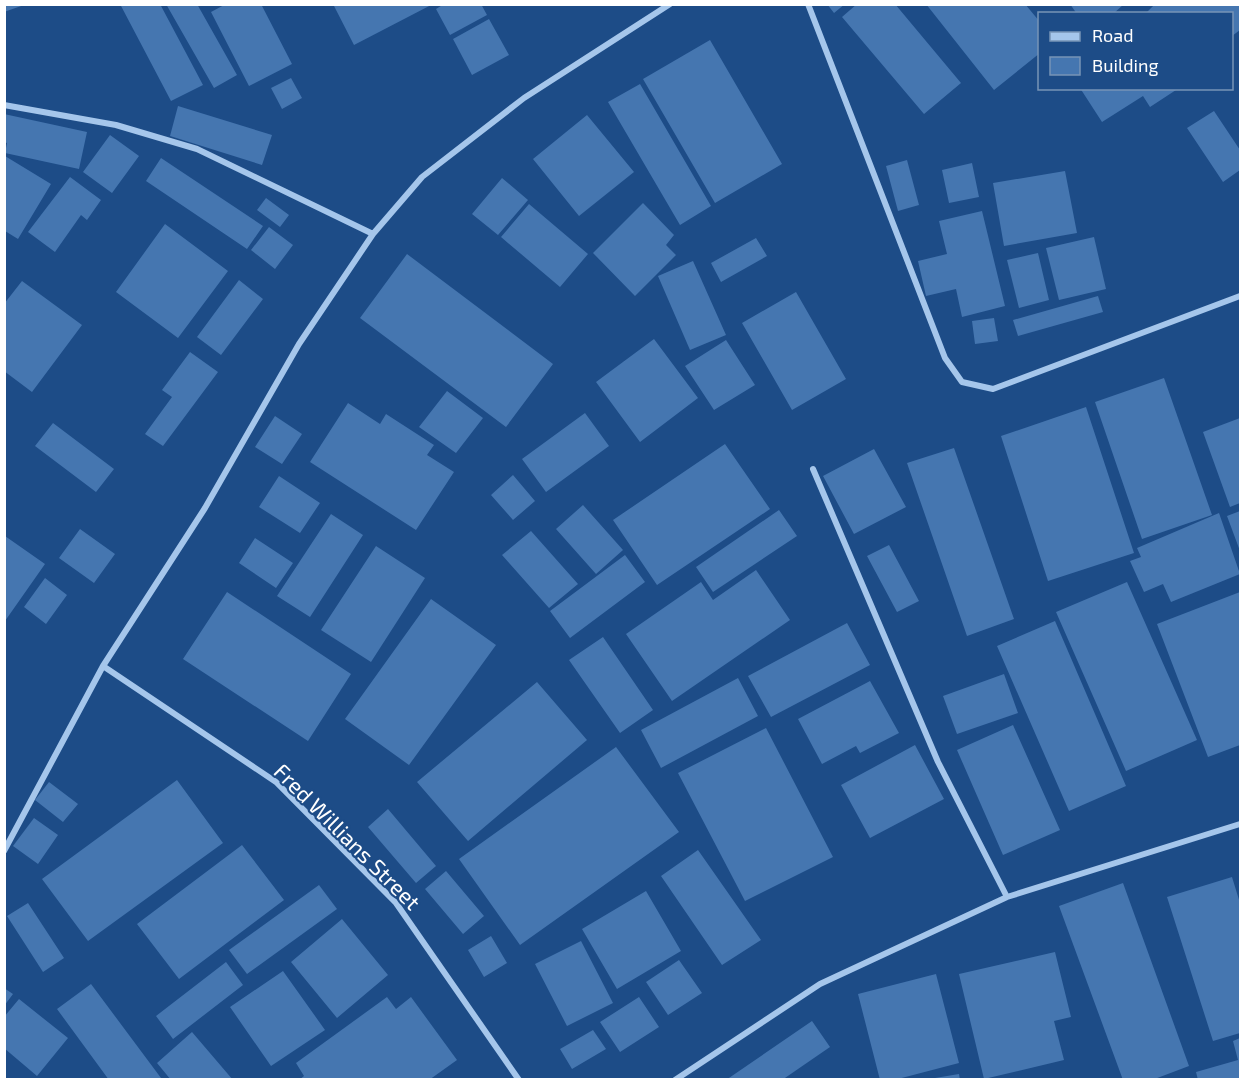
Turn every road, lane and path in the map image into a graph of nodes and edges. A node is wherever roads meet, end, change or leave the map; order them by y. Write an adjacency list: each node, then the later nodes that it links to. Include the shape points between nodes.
1 (670, 4): 4 (street, via 524,98 422,177)
2 (808, 4): 5 (street, via 945,358 962,382 993,389)
3 (4, 105): 4 (street, via 116,125 197,149)
4 (373, 234): 7 (street, via 299,344 206,508)
5 (1240, 296)
6 (813, 469): 10 (street, via 938,762)
7 (104, 666): 9 (street); 11 (street, Fred Willians Street, via 284,790 396,903)
8 (1240, 824): 10 (street)
9 (4, 851)
10 (1007, 897): 12 (street, via 820,984)
11 (519, 1080)
12 (675, 1080)

